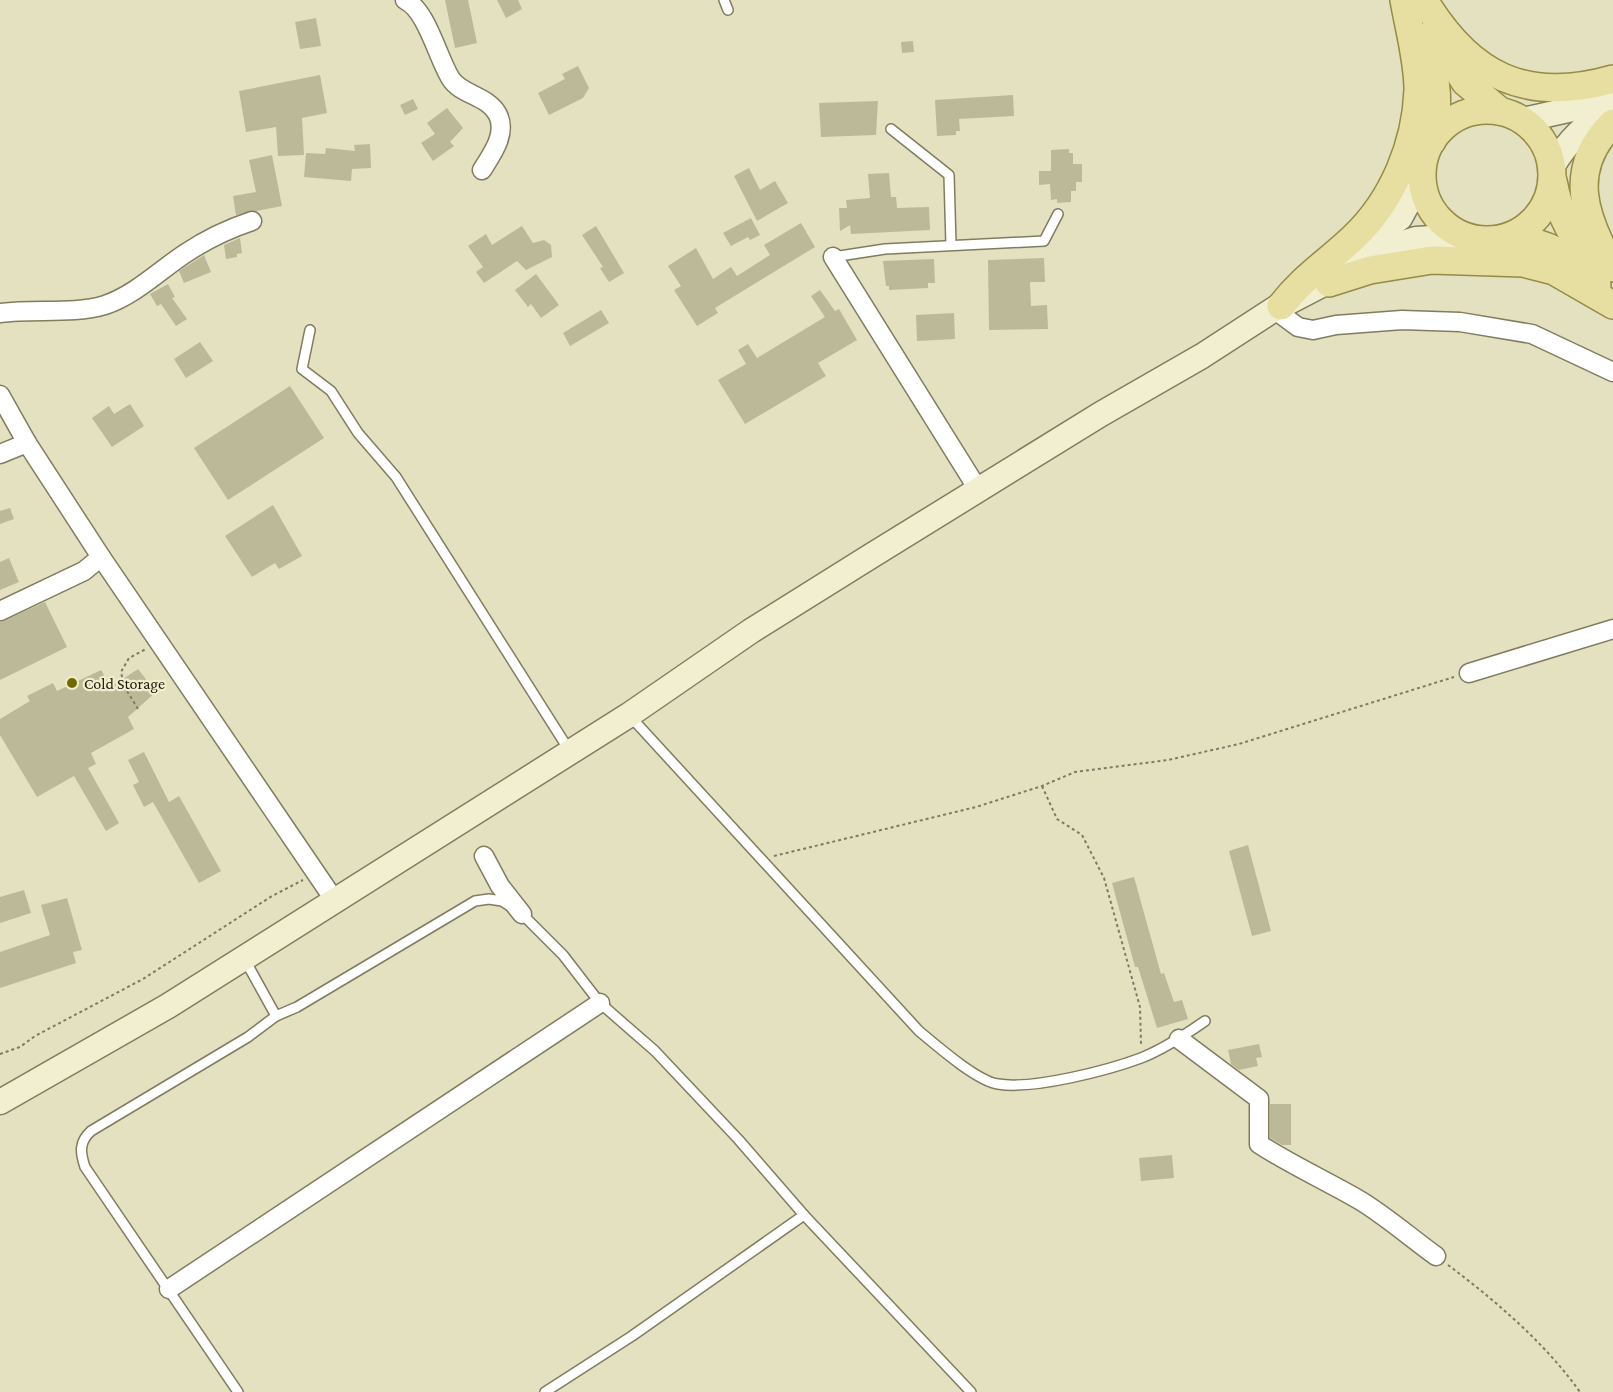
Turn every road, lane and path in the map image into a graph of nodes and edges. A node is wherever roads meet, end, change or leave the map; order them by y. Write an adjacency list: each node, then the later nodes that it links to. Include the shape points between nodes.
1 (405, 0): 14 (street, via 424,22 452,81 491,105 498,116 500,139)
2 (724, 0): 6 (lane)
3 (1405, 0): 13 (main road, via 1436,77 1438,113); 27 (main road, via 1418,89 1413,125 1398,172 1373,217 1299,282)
4 (1415, 0): 10 (main road, via 1454,67 1478,95)
5 (1424, 0): 7 (main road, via 1474,60 1517,84 1556,89)
6 (728, 10)
7 (1613, 79)
8 (1613, 90): 10 (main road, via 1578,108)
9 (1613, 106): 15 (main road, via 1567,143)
10 (1511, 116): 13 (main road, via 1480,110 1461,116 1444,126); 15 (main road, via 1540,136)
11 (1613, 123): 23 (main road, via 1591,152 1583,187 1592,225)
12 (891, 129): 21 (lane, via 949,175)
13 (1432, 141): 16 (main road, via 1424,158)
14 (483, 170)
15 (1552, 173): 20 (main road, via 1544,207 1535,219 1525,228); 24 (main road, via 1558,208 1568,228)
16 (1422, 177): 19 (main road, via 1435,213); 27 (main road, via 1400,218)
17 (1058, 214): 21 (lane, via 1044,240)
18 (252, 221): 28 (street, via 224,230 133,291 106,304 86,309)
19 (1466, 236): 20 (main road); 25 (main road, via 1416,239 1400,244)
20 (1498, 239): 26 (main road, via 1522,239 1557,250 1571,259)
21 (951, 245): 22 (lane)
22 (833, 257): 34 (street)
23 (1613, 268)
24 (1613, 282)
25 (1329, 283): 26 (main road, via 1424,260 1523,263 1554,271); 27 (main road)
26 (1613, 303)
27 (1278, 308): 30 (street, via 1298,327 1312,330 1402,320 1460,322 1532,334); 34 (main road)
28 (0, 313)
29 (310, 330): 42 (lane, via 302,369 331,391 358,433 396,477)
30 (1613, 372)
31 (0, 395): 32 (street)
32 (27, 442): 33 (street); 35 (street)
33 (0, 454)
34 (979, 491): 41 (main road, via 751,631)
35 (101, 557): 36 (street, via 84,571); 38 (street)
36 (0, 611)
37 (1613, 629): 39 (street)
38 (159, 643): 40 (path, via 129,658 121,672 124,686); 46 (street)
39 (1469, 673): 43 (path, via 1239,744 1168,760 1075,772)
40 (138, 709)
41 (629, 715): 42 (main road); 45 (lane)
42 (570, 752): 47 (main road)
43 (1042, 786): 45 (path, via 976,807 802,847); 55 (path, via 1057,819 1082,835 1104,878 1140,1007)
44 (484, 856): 48 (street, via 500,886)
45 (762, 860): 55 (lane, via 919,1031 958,1062 997,1084 1033,1084)
46 (317, 875): 47 (street); 54 (path, via 272,896 143,979 20,1047)
47 (335, 901): 49 (main road)
48 (522, 914): 50 (lane, via 563,955); 51 (lane, via 502,902 475,902)
49 (243, 957): 51 (lane); 56 (main road, via 168,1006)
50 (600, 1003): 57 (lane, via 655,1051); 59 (street)
51 (276, 1016): 59 (lane, via 83,1138 85,1167)
52 (1204, 1021): 53 (lane)
53 (1179, 1039): 55 (lane); 58 (street, via 1259,1099 1259,1144 1364,1203)
54 (0, 1054)
55 (1141, 1058)
56 (0, 1102)
57 (804, 1215): 61 (lane); 62 (lane)
58 (1436, 1256): 63 (path, via 1478,1288 1562,1366)
59 (169, 1289): 60 (lane)
60 (238, 1392)
61 (545, 1392)
62 (970, 1392)
63 (1580, 1392)

